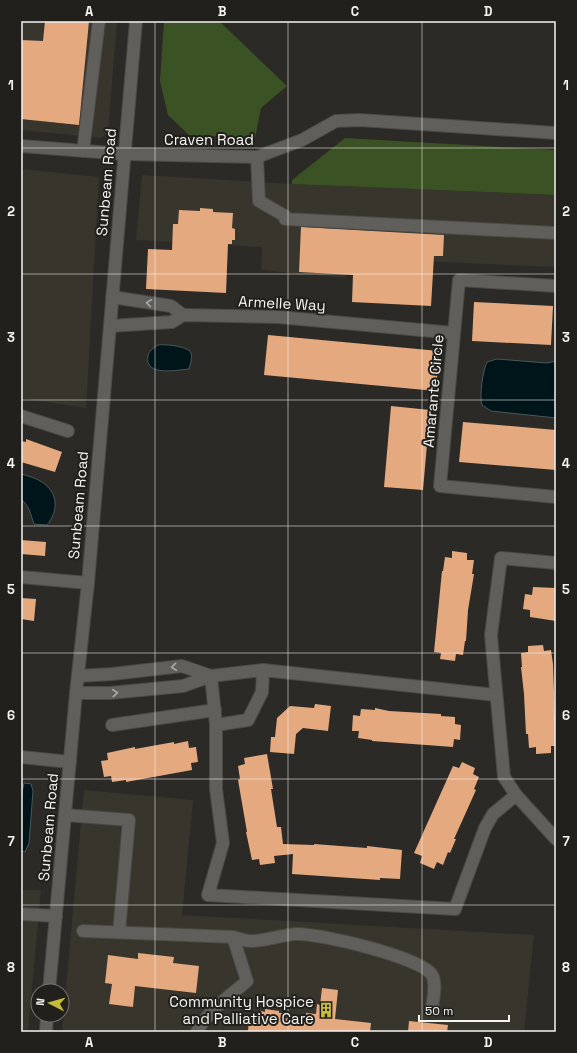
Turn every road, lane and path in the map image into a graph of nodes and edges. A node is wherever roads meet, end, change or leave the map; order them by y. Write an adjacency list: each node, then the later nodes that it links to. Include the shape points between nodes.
1 (99, 21): 5 (street)
2 (136, 21): 6 (street, Sunbeam Road)
3 (556, 133): 7 (street, Craven Road, via 360,120 336,121 302,140)
4 (21, 146): 5 (street, Craven Road)
5 (83, 151): 6 (street, Craven Road)
6 (124, 154): 7 (street, Craven Road); 12 (street, Sunbeam Road)
7 (257, 157): 8 (street, via 259,201 285,216 285,219)
8 (310, 224): 9 (street, via 299,225); 10 (street)
9 (299, 232)
10 (556, 233)
11 (556, 286): 15 (street, Amarante Circle, via 459,280)
12 (112, 297): 13 (street, one-way to 12, via 171,306); 14 (street, Sunbeam Road)
13 (183, 315): 14 (street, Armelle Way, via 172,322); 15 (street, Armelle Way, via 278,317)
14 (110, 326): 21 (street, Sunbeam Road)
15 (454, 333): 18 (street, Amarante Circle, via 440,486)
16 (21, 416): 17 (street)
17 (68, 430)
18 (556, 497)
19 (556, 563): 26 (street, via 501,558 491,635)
20 (21, 577): 21 (street)
21 (88, 583): 23 (street, Sunbeam Road)
22 (262, 670): 24 (street); 26 (street); 29 (street, via 262,692 248,720)
23 (78, 676): 24 (street, one-way to 23, via 182,666); 25 (street, Sunbeam Road)
24 (211, 676): 25 (street, one-way to 24, via 110,693 183,686); 27 (street)
25 (76, 693): 31 (street, Sunbeam Road)
26 (496, 695): 32 (street, via 504,777)
27 (215, 710): 28 (street); 29 (street)
28 (112, 725)
29 (216, 725): 32 (street, via 216,789 223,843 208,895 456,909 485,828 493,814)
30 (21, 757): 31 (street)
31 (70, 762): 33 (street, Sunbeam Road)
32 (516, 795): 34 (street)
33 (65, 815): 36 (street, Sunbeam Road); 38 (street, via 129,820)
34 (556, 839)
35 (21, 914): 36 (street)
36 (56, 916): 40 (street, Sunbeam Road)
37 (83, 931): 38 (street)
38 (119, 932): 39 (street)
39 (233, 938): 41 (street, via 251,941 304,935 351,942 423,966 432,975); 42 (street, via 247,981 213,1009)
40 (50, 983)
41 (432, 1008)
42 (197, 1032)

